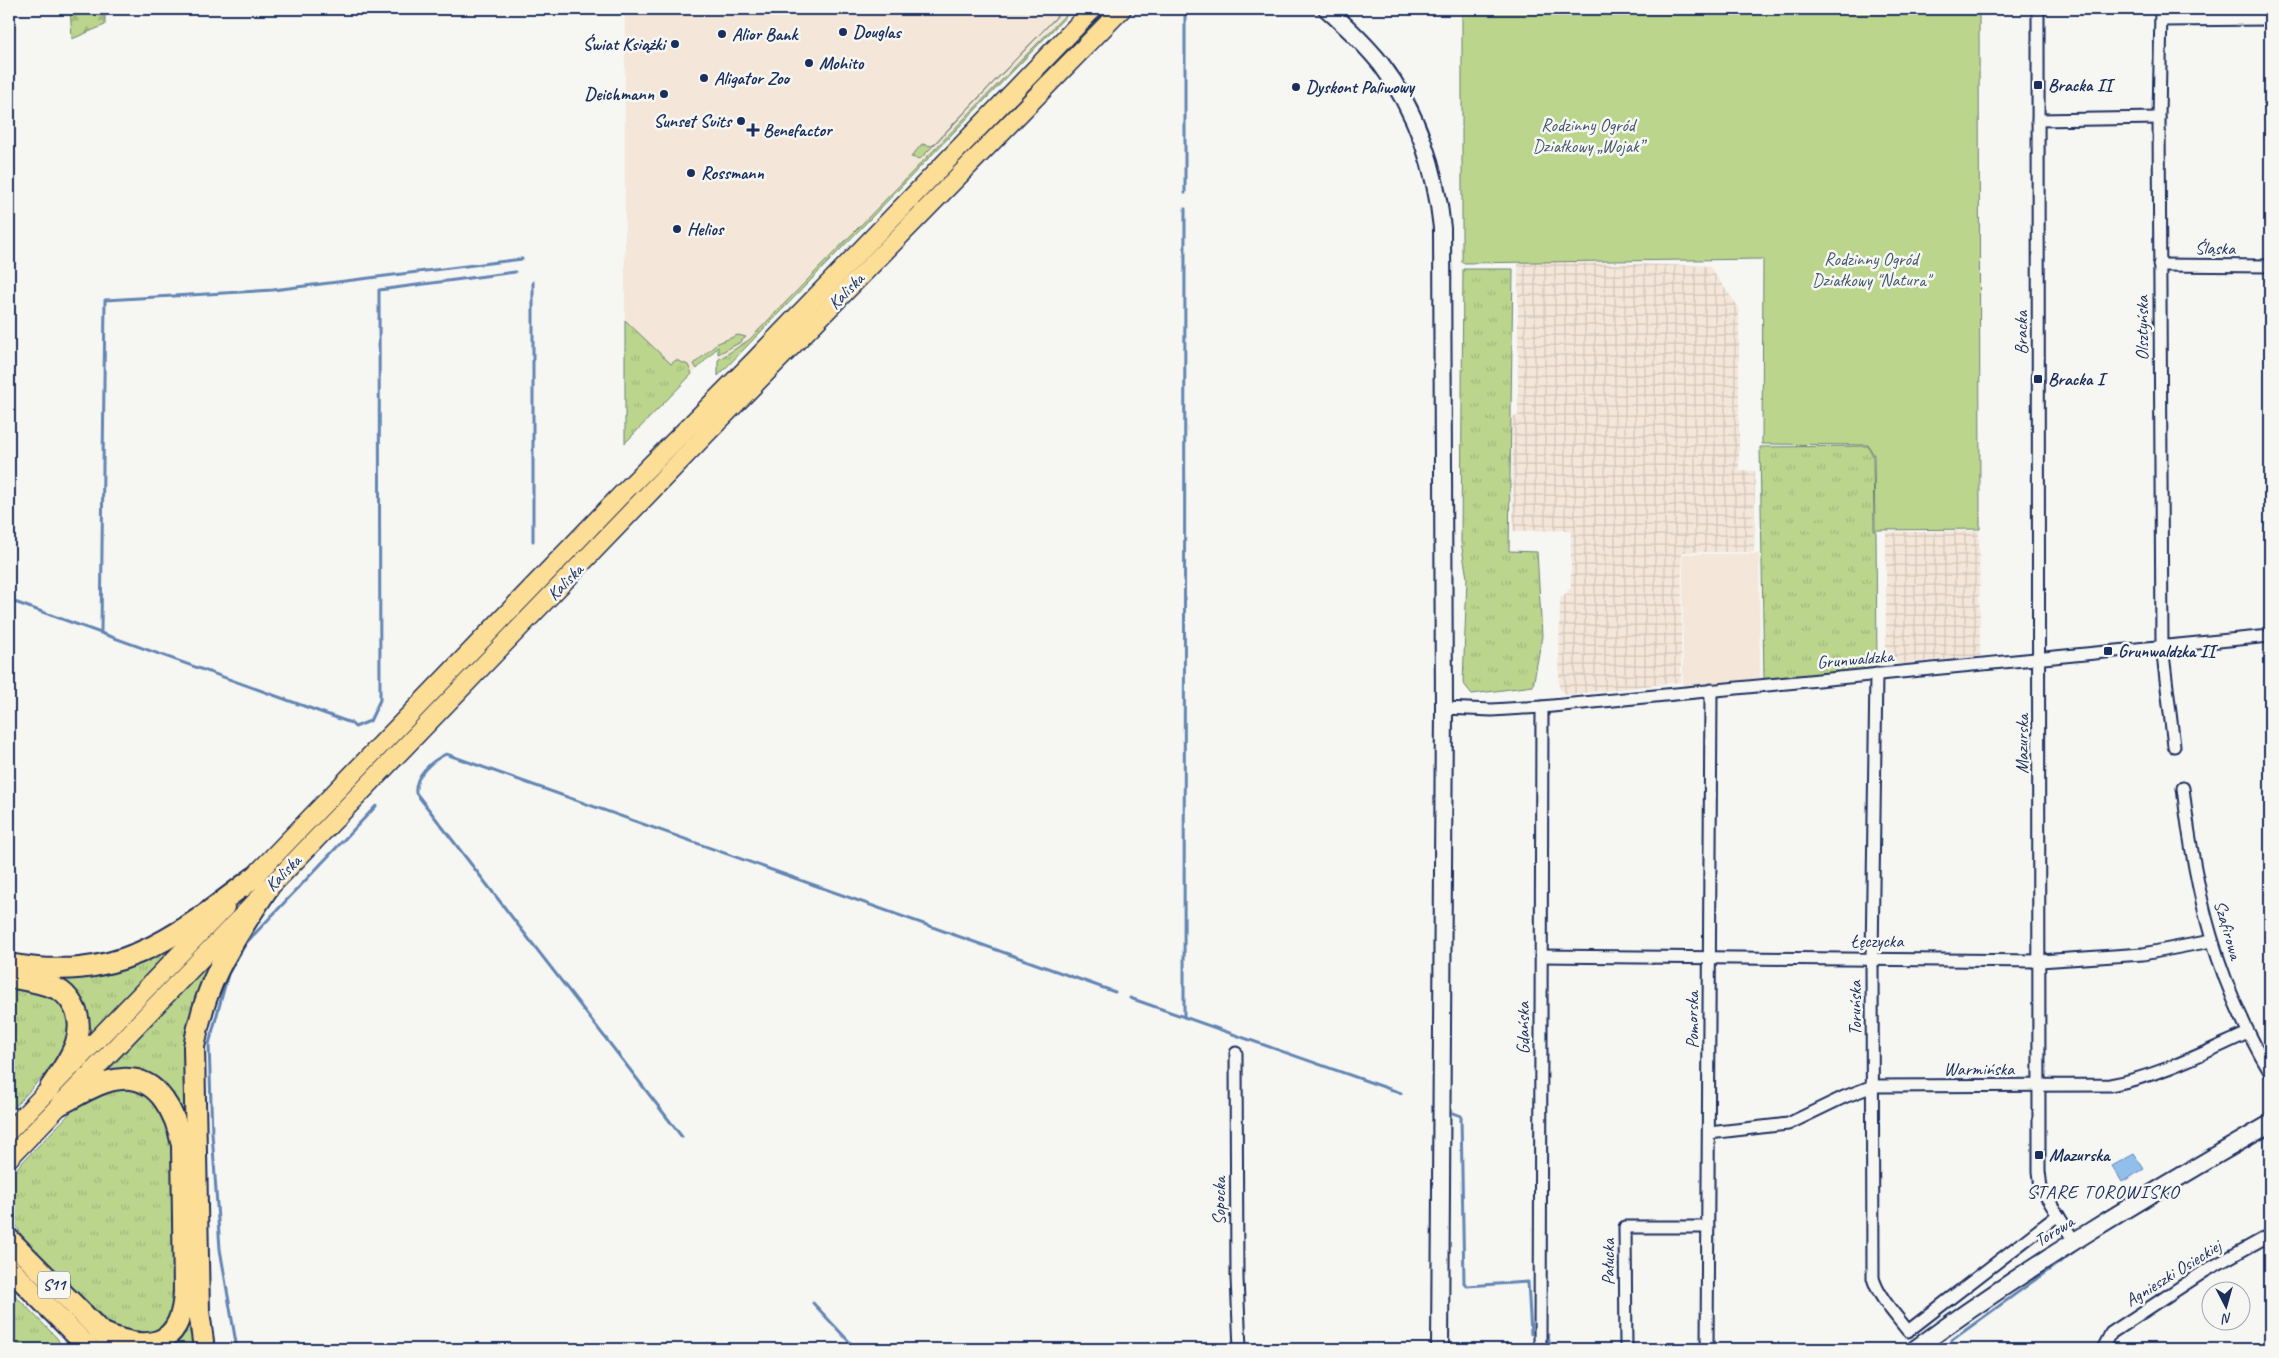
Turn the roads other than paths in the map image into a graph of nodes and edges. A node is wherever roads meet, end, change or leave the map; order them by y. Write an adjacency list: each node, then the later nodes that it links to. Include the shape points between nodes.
1 (1093, 9): 20 (main road, Kaliska, via 621,495)
2 (1122, 9): 20 (main road, Kaliska)
3 (1327, 9): 17 (street, via 1366,47 1394,84 1421,138 1436,188 1443,261)
4 (2038, 9): 8 (street, Bracka)
5 (2161, 14): 6 (street); 7 (street, Olsztyńska)
6 (2270, 19)
7 (2159, 118): 8 (street); 9 (street, Olsztyńska)
8 (2038, 120): 13 (street, Bracka)
9 (2159, 265): 10 (street, Śląska); 12 (street, Olsztyńska)
10 (2270, 266)
11 (2270, 636): 12 (street, Grunwaldzka)
12 (2162, 646): 13 (street, Grunwaldzka); 18 (street)
13 (2039, 658): 14 (street, Grunwaldzka); 25 (street, Mazurska)
14 (1876, 674): 15 (street, Grunwaldzka); 23 (street, Toruńska)
15 (1711, 690): 16 (street, Grunwaldzka); 24 (street, Pomorska)
16 (1542, 707): 17 (street, Grunwaldzka); 22 (street, Gdańska)
17 (1444, 708): 51 (street)
18 (2174, 746)
19 (2183, 788): 21 (street, Szafirowa, via 2189,843)
20 (261, 883): 26 (highway, via 173,937 131,957 89,967 58,969); 33 (main road, Kaliska); 49 (highway, via 209,986 199,1015 194,1047 199,1311)
21 (2211, 941): 25 (street, Łęczycka, via 2143,954); 28 (street, Szafirowa)
22 (1541, 956): 24 (street, Łęczycka); 52 (street, Gdańska)
23 (1872, 958): 24 (street, Łęczycka); 25 (street, Łęczycka); 31 (street, Toruńska)
24 (1710, 959): 36 (street, Pomorska)
25 (2040, 960): 32 (street, Mazurska)
26 (9, 964)
27 (9, 977): 33 (highway, via 59,990 76,1010 80,1023 77,1040)
28 (2248, 1033): 30 (street, Szafirowa); 32 (street, Warmińska, via 2146,1077 2110,1085)
29 (1236, 1053): 50 (street, Sopocka)
30 (2270, 1072)
31 (1873, 1086): 32 (street, Warmińska); 36 (street, Warmińska, via 1788,1124); 38 (street, Toruńska, via 1873,1278 1885,1302 1908,1331)
32 (2040, 1086): 38 (street, Mazurska, via 2041,1188)
33 (55, 1096): 35 (main road, Kaliska); 37 (main road, Kaliska); 45 (highway, via 122,1079 138,1081 151,1088 171,1108 182,1145 184,1290 180,1321 161,1340 147,1344 120,1340)
34 (2270, 1124): 42 (street, Torowa)
35 (9, 1131)
36 (1709, 1133): 39 (street, Pomorska)
37 (9, 1158)
38 (2058, 1215): 42 (street, Mazurska)
39 (1708, 1227): 53 (street, Pałucka, via 1625,1227); 54 (street, Pomorska)
40 (2270, 1235): 56 (street, Agnieszki Osieckiej, via 2206,1271 2111,1333)
41 (9, 1239): 45 (highway, S11)
42 (2074, 1241): 55 (street, Torowa)
43 (9, 1268): 44 (highway, S11)
44 (57, 1318): 46 (highway); 47 (highway, S11)
45 (99, 1331): 48 (highway, S11)
46 (71, 1349)
47 (90, 1349)
48 (119, 1349)
49 (204, 1349)
50 (1240, 1349)
51 (1440, 1349)
52 (1540, 1349)
53 (1626, 1349)
54 (1707, 1349)
55 (1915, 1349)
56 (2103, 1349)

